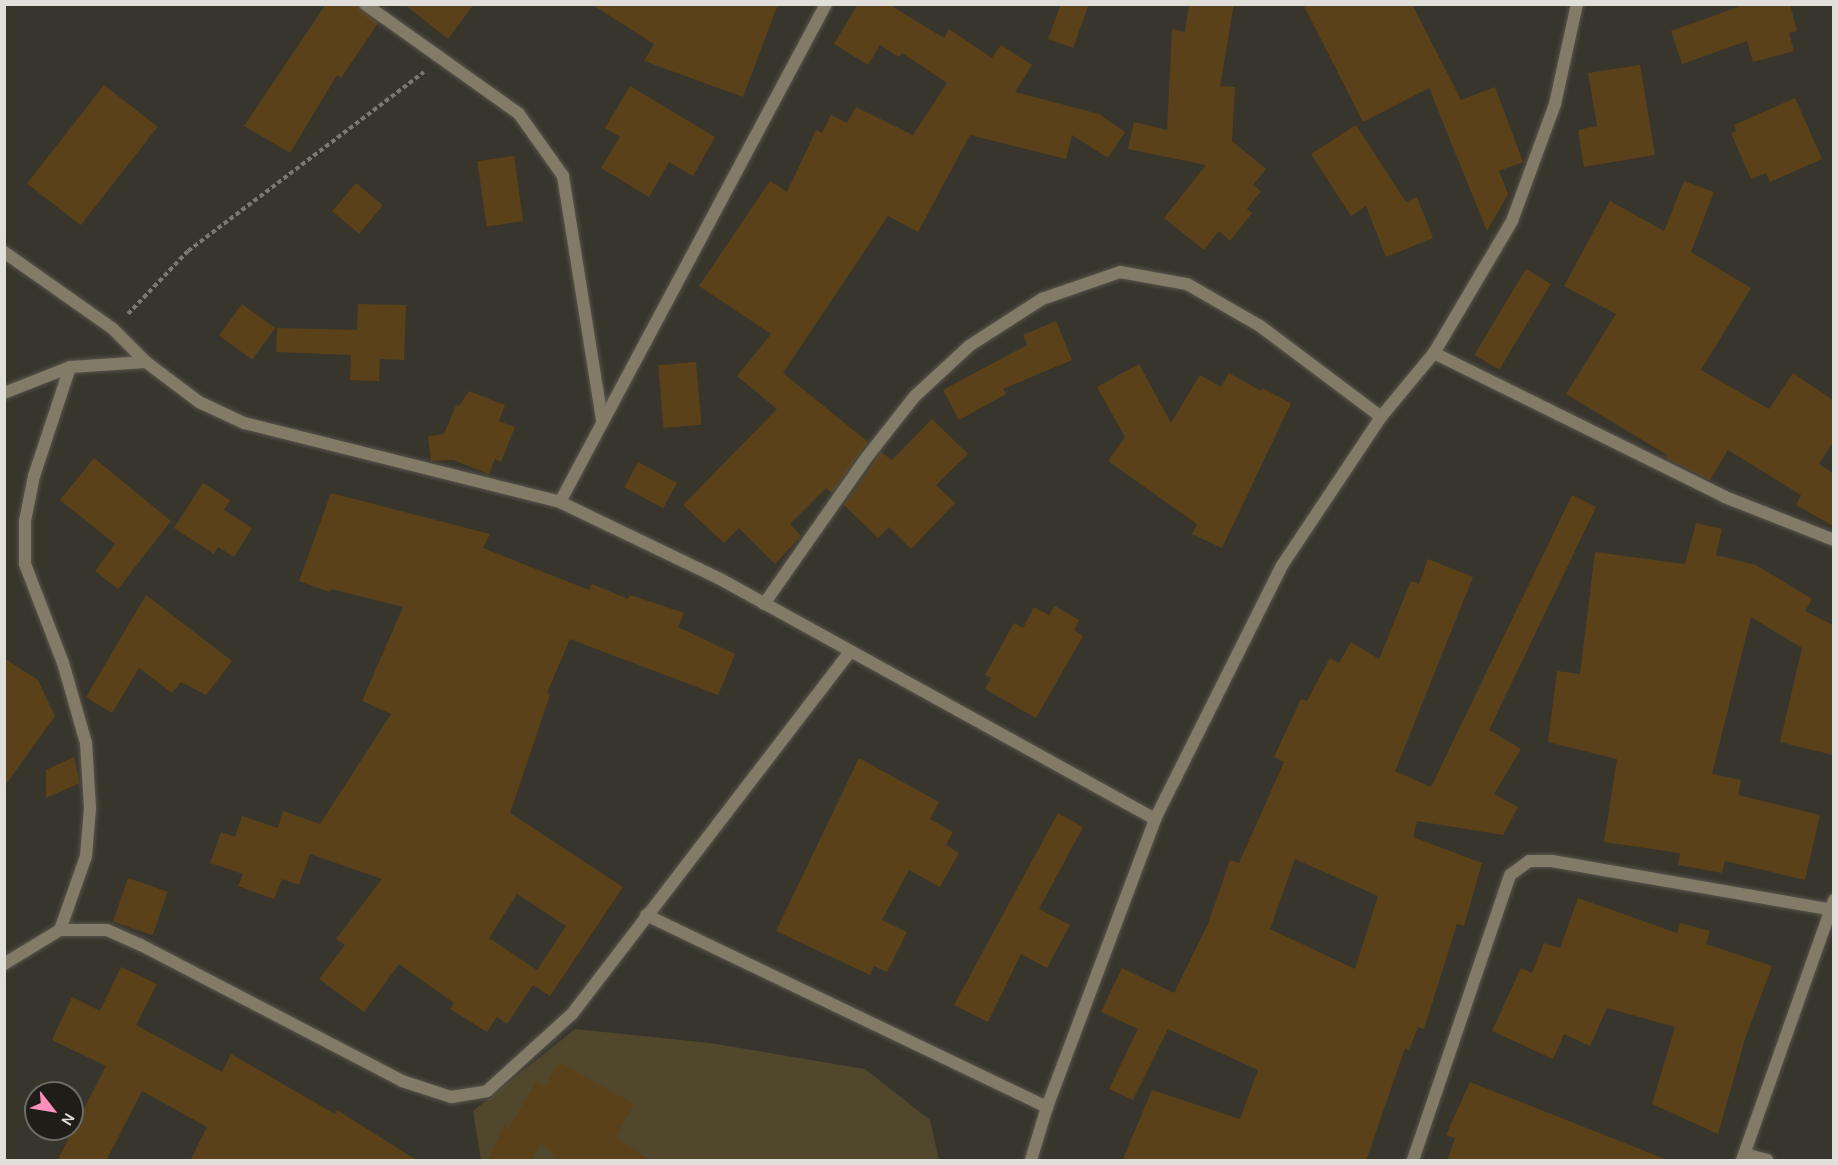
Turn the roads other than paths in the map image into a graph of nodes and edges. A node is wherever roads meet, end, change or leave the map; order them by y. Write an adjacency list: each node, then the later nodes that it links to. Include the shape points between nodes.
1 (365, 4): 10 (street, via 519,114 563,176)
2 (826, 4): 10 (street)
3 (1577, 4): 5 (street, via 1555,104 1512,221)
4 (4, 252): 6 (street, via 113,329)
5 (1434, 353): 9 (street); 12 (street, via 1725,498)
6 (146, 362): 7 (street); 11 (street, via 199,402 244,423)
7 (70, 367): 8 (street); 18 (street, via 34,477 25,521 25,564 63,663 86,743 90,808 86,856)
8 (4, 393)
9 (1381, 417): 13 (street, via 1260,326 1187,284 1120,272 1042,299 969,346 914,397); 15 (street, via 1281,567)
10 (602, 420): 11 (street)
11 (560, 502): 13 (street)
12 (1833, 540)
13 (764, 604): 14 (street)
14 (849, 653): 15 (street); 17 (street)
15 (1155, 819): 20 (street)
16 (1833, 907): 21 (street); 23 (street, via 1552,861 1529,861 1510,875)
17 (646, 915): 18 (street, via 572,1014 487,1091 451,1097 402,1081 106,930); 20 (street)
18 (60, 930): 19 (street)
19 (4, 964)
20 (1047, 1107): 22 (street)
21 (1743, 1157): 24 (street)
22 (1031, 1161)
23 (1413, 1161)
24 (1767, 1161)

